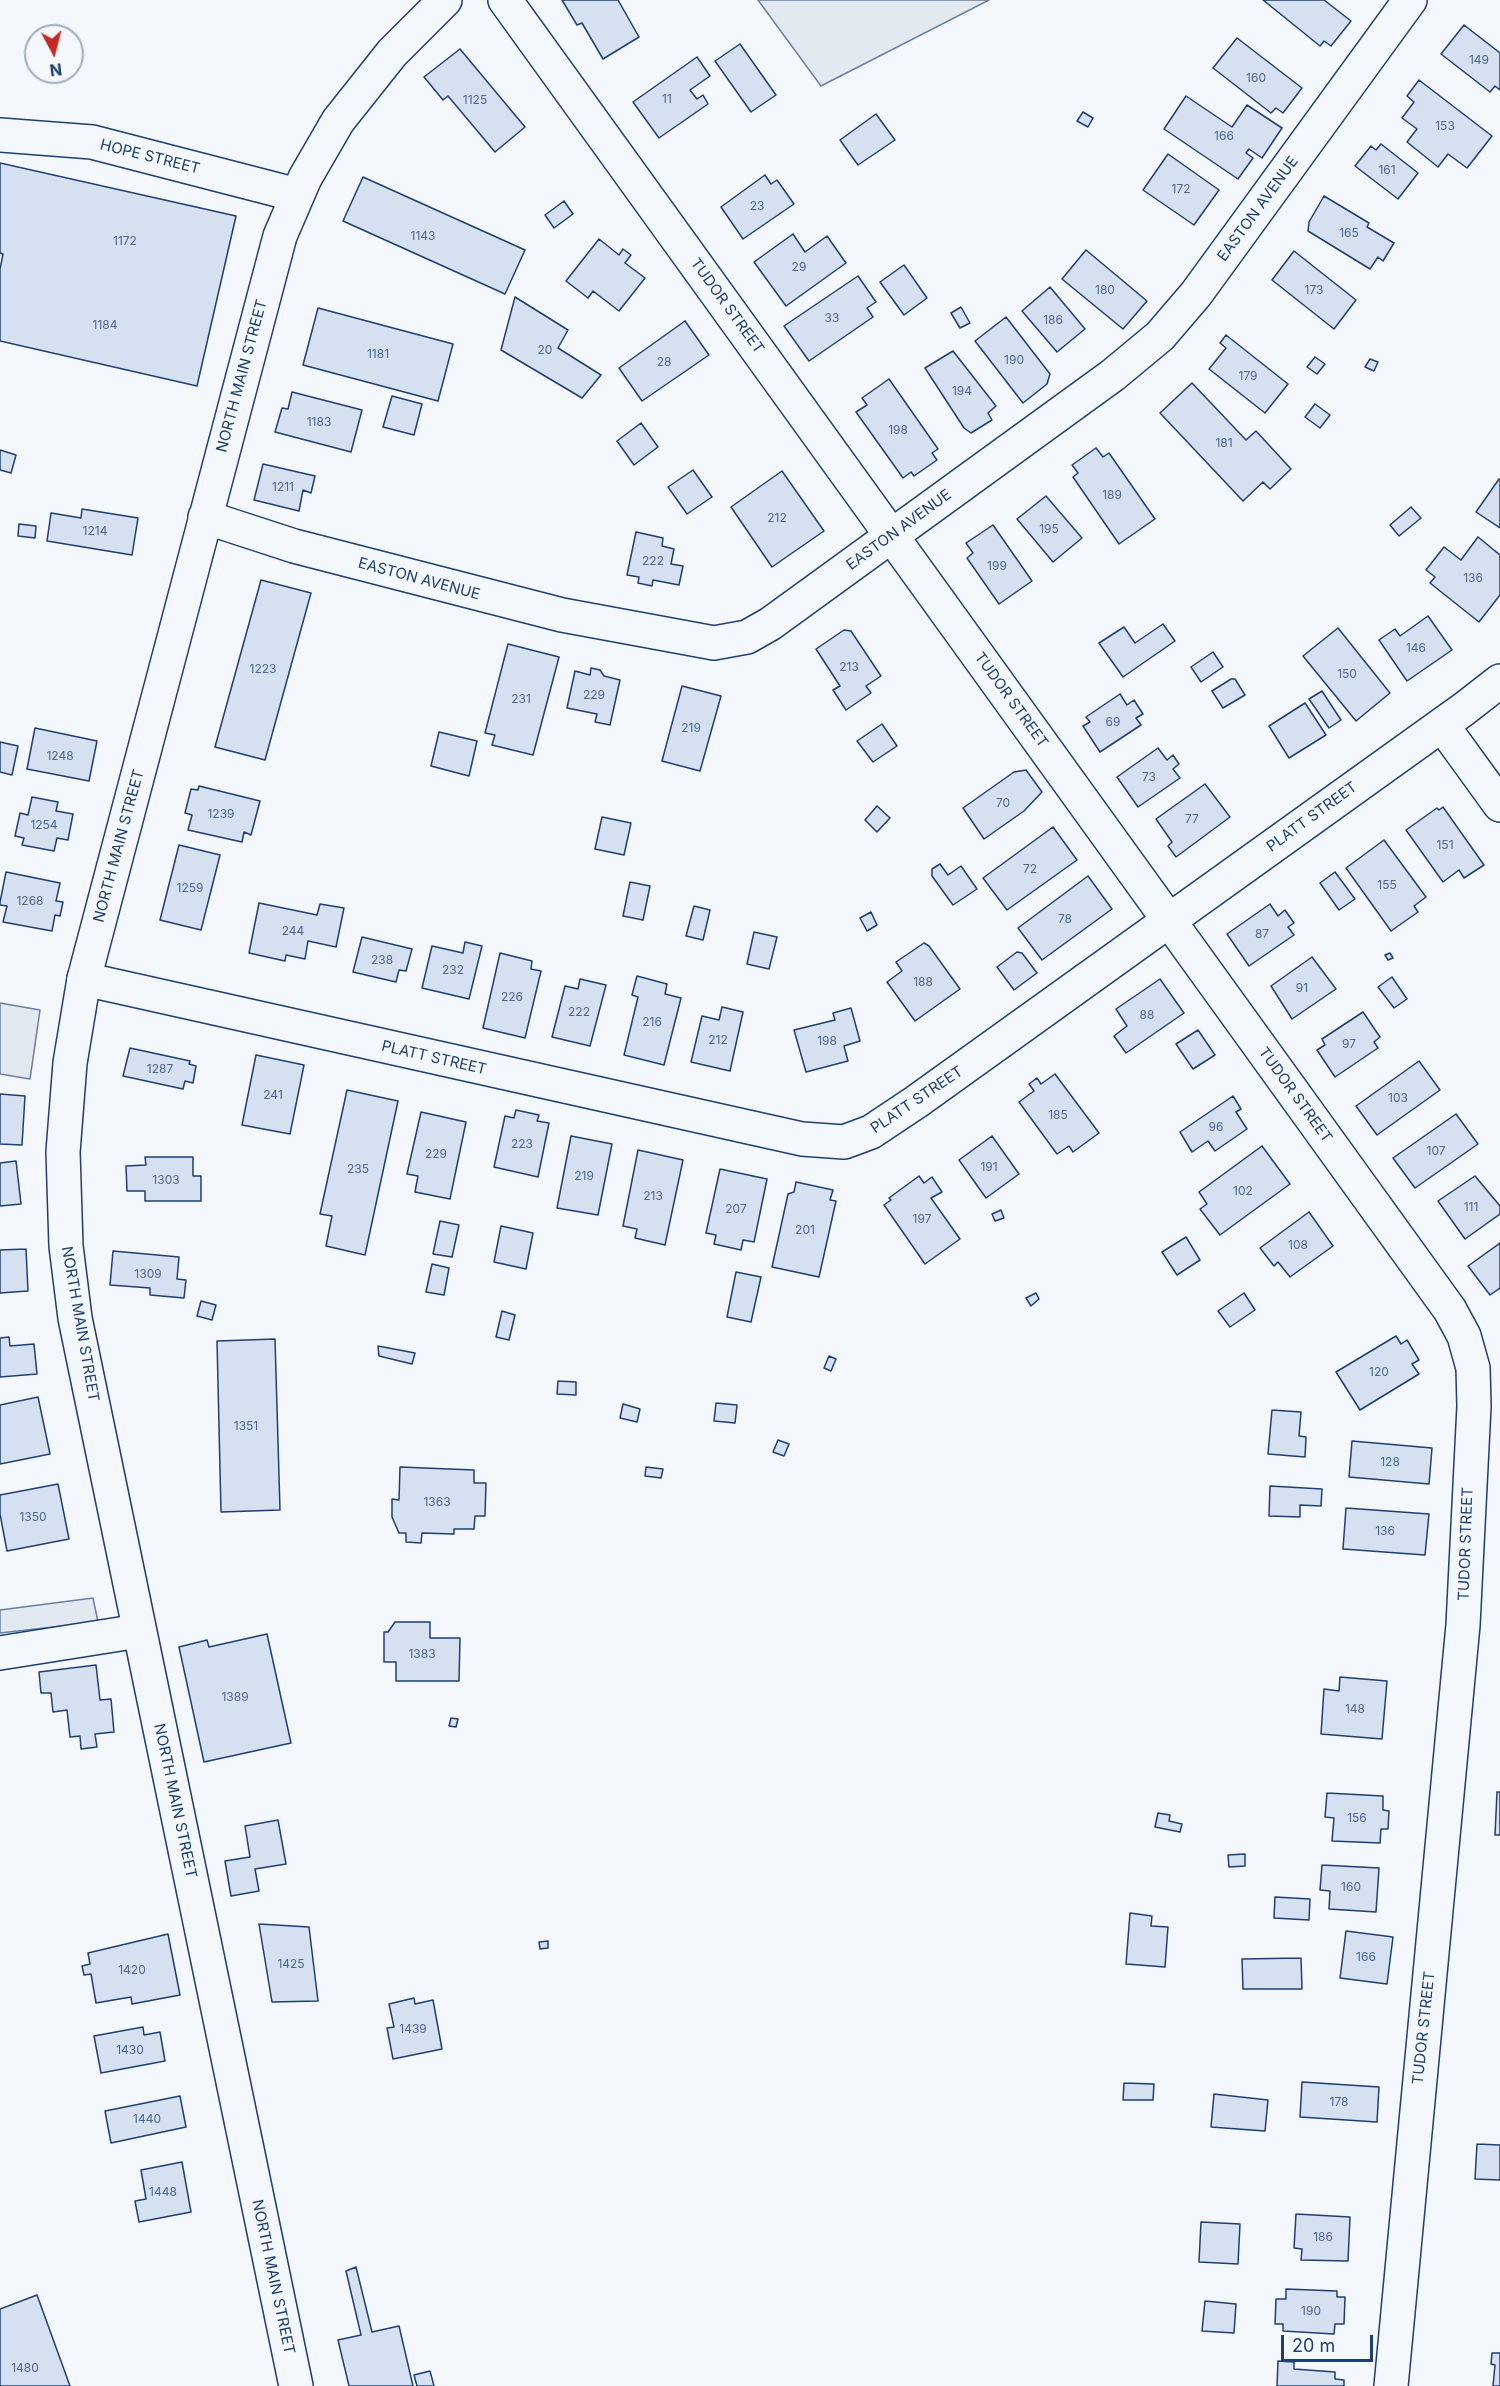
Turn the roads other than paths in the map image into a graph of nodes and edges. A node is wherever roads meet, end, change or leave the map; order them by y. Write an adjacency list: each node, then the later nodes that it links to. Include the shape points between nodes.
1 (445, 0): 5 (street, NORTH MAIN STREET, via 392,53 352,103 322,147)
2 (505, 0): 7 (street, TUDOR STREET)
3 (1410, 0): 7 (street, EASTON AVENUE, via 1196,294 1160,336 1113,375)
4 (0, 135): 5 (street, HOPE STREET, via 99,143)
5 (297, 195): 6 (street, NORTH MAIN STREET, via 268,274)
6 (205, 518): 7 (street, EASTON AVENUE, via 523,607 714,643 737,640 764,628); 12 (street, NORTH MAIN STREET)
7 (892, 536): 11 (street, TUDOR STREET)
8 (1500, 681): 9 (street, PLATT STREET)
9 (1442, 725): 10 (street); 11 (street, PLATT STREET)
10 (1500, 805)
11 (1170, 920): 12 (street, PLATT STREET, via 882,1126 844,1142 802,1139); 13 (street, TUDOR STREET, via 1458,1322)
12 (84, 979): 14 (street, NORTH MAIN STREET, via 66,1103 66,1246 75,1318)
13 (1487, 1424): 17 (street, TUDOR STREET, via 1463,1625)
14 (140, 1631): 15 (street); 16 (street, NORTH MAIN STREET)
15 (0, 1653)
16 (296, 2386)
17 (1391, 2386)

